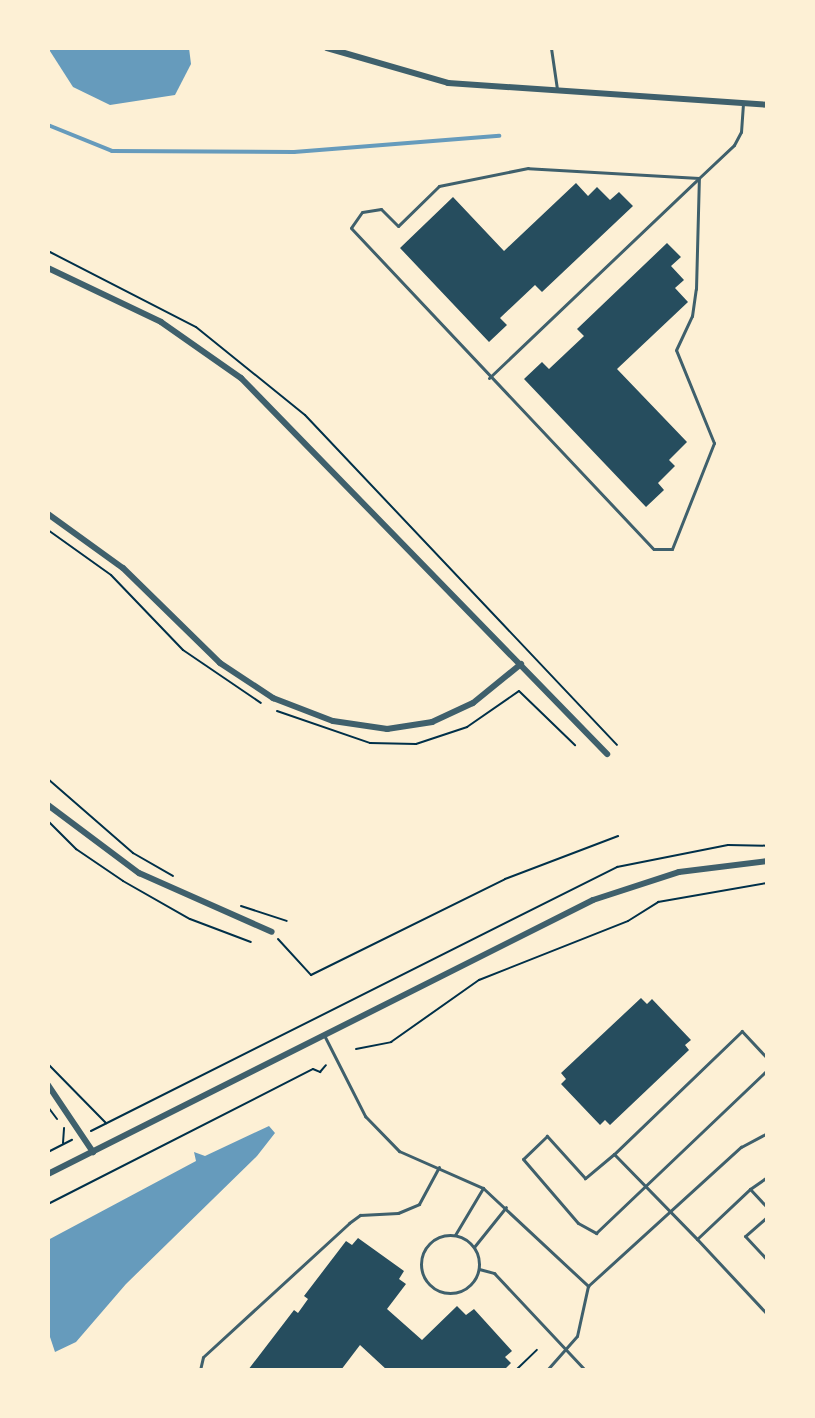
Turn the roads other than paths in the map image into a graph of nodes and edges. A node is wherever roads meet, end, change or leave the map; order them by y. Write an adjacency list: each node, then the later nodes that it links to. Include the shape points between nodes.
1 (327, 48): 3 (street, via 448,83)
2 (551, 48): 3 (lane)
3 (558, 91): 4 (street)
4 (743, 103): 5 (street); 6 (lane, via 741,132 734,145)
5 (767, 105)
6 (699, 178): 8 (lane); 8 (lane, via 528,168 439,186 398,226 381,208 362,212 351,228); 8 (lane, via 696,289 692,316 676,350 714,443 672,549 654,549 628,526)
7 (48, 268): 10 (street, via 161,322 241,378)
8 (489, 378)
9 (48, 514): 10 (street, via 123,568 196,642 245,682 333,721 387,729 432,722 473,703)
10 (521, 664): 11 (street)
11 (607, 754)
12 (48, 805): 14 (street, via 140,873)
13 (767, 861): 15 (street, via 679,872 593,900)
14 (272, 932)
15 (324, 1035): 20 (street); 22 (lane, via 365,1116 399,1151)
16 (767, 1058): 21 (lane, via 742,1031)
17 (767, 1070): 25 (lane)
18 (48, 1084): 20 (street)
19 (767, 1133): 30 (lane, via 741,1147)
20 (93, 1152): 23 (street)
21 (614, 1154): 25 (lane); 25 (lane, via 585,1178 547,1136 523,1159 578,1223 596,1233)
22 (439, 1167): 26 (lane); 40 (lane, via 419,1204 398,1213 360,1215 203,1357)
23 (48, 1174)
24 (767, 1177): 27 (lane)
25 (644, 1186): 30 (lane)
26 (483, 1188): 28 (lane); 32 (lane)
27 (750, 1189): 29 (lane); 33 (lane)
28 (506, 1207): 34 (lane); 37 (lane)
29 (767, 1207)
30 (669, 1212): 33 (lane); 37 (lane)
31 (767, 1217): 35 (lane, via 745,1236)
32 (455, 1235): 34 (lane); 36 (lane, via 428,1245 420,1263 425,1281 451,1294 470,1286)
33 (697, 1239): 38 (lane)
34 (474, 1247): 36 (lane)
35 (767, 1260)
36 (479, 1269): 39 (lane, via 494,1273)
37 (588, 1286): 39 (lane, via 581,1324)
38 (767, 1314)
39 (568, 1351): 41 (lane); 42 (lane)
40 (200, 1370)
41 (548, 1370)
42 (585, 1370)

